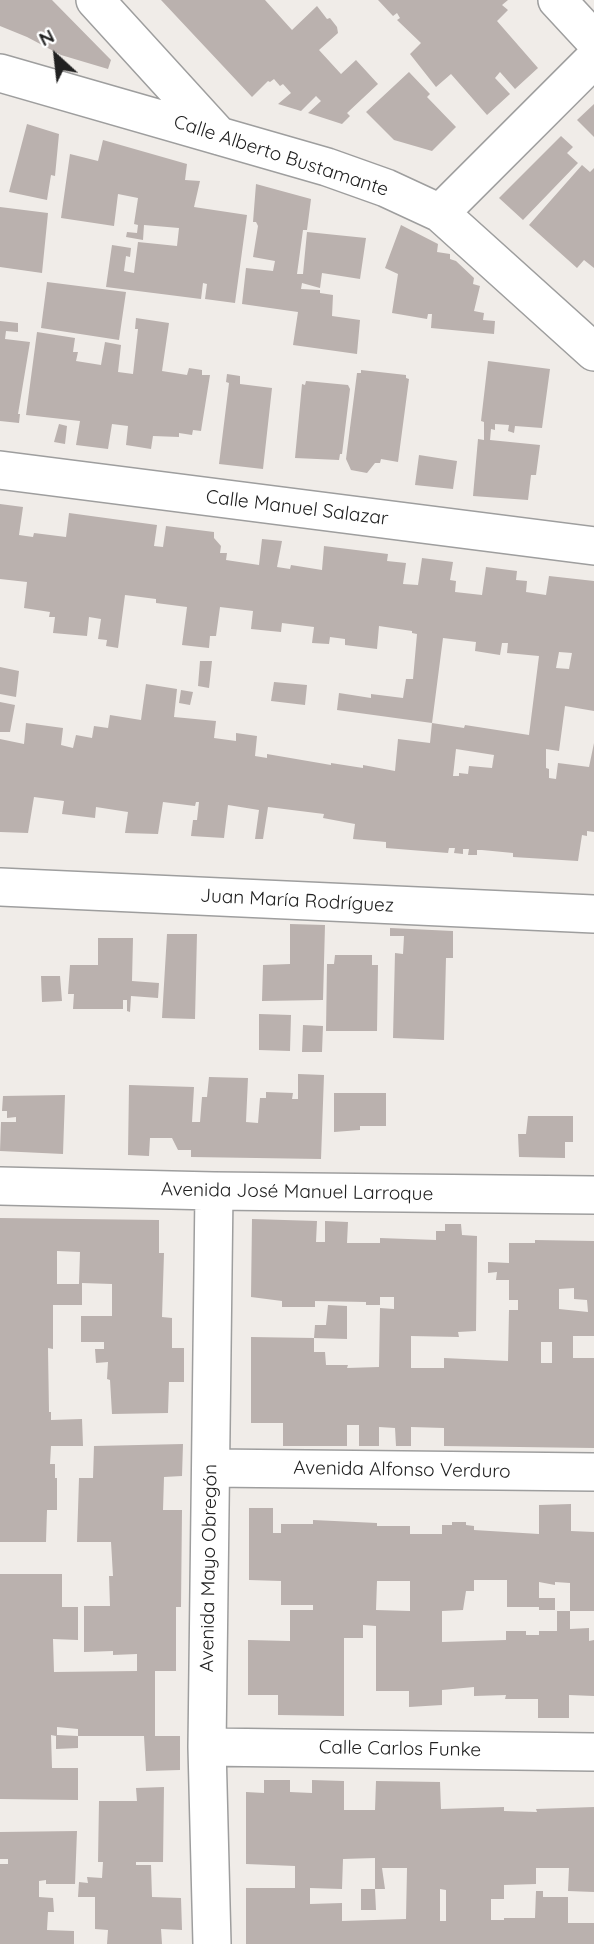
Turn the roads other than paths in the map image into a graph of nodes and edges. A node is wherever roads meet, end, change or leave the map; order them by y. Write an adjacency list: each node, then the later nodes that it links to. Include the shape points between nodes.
1 (95, 0): 6 (street)
2 (557, 0): 3 (street)
3 (594, 40)
4 (594, 59): 7 (street)
5 (0, 72): 6 (street, Calle Alberto Bustamante)
6 (219, 136): 7 (street, Calle Alberto Bustamante, via 327,167)
7 (440, 213): 8 (street, Calle Alberto Bustamante)
8 (594, 352)
9 (0, 470): 10 (street, Calle Manuel Salazar)
10 (594, 546)
11 (0, 887): 12 (street, Juan María Rodríguez)
12 (594, 914)
13 (0, 1186): 14 (street, Avenida José Manuel Larroque)
14 (214, 1191): 15 (street, Avenida José Manuel Larroque); 16 (street, Avenida Mayo Obregón)
15 (594, 1195)
16 (211, 1468): 17 (street, Avenida Alfonso Verduro); 18 (street, Avenida Mayo Obregón)
17 (594, 1472)
18 (207, 1747): 19 (street, Calle Carlos Funke); 20 (street, Avenida Mayo Obregón)
19 (594, 1752)
20 (212, 1944)

